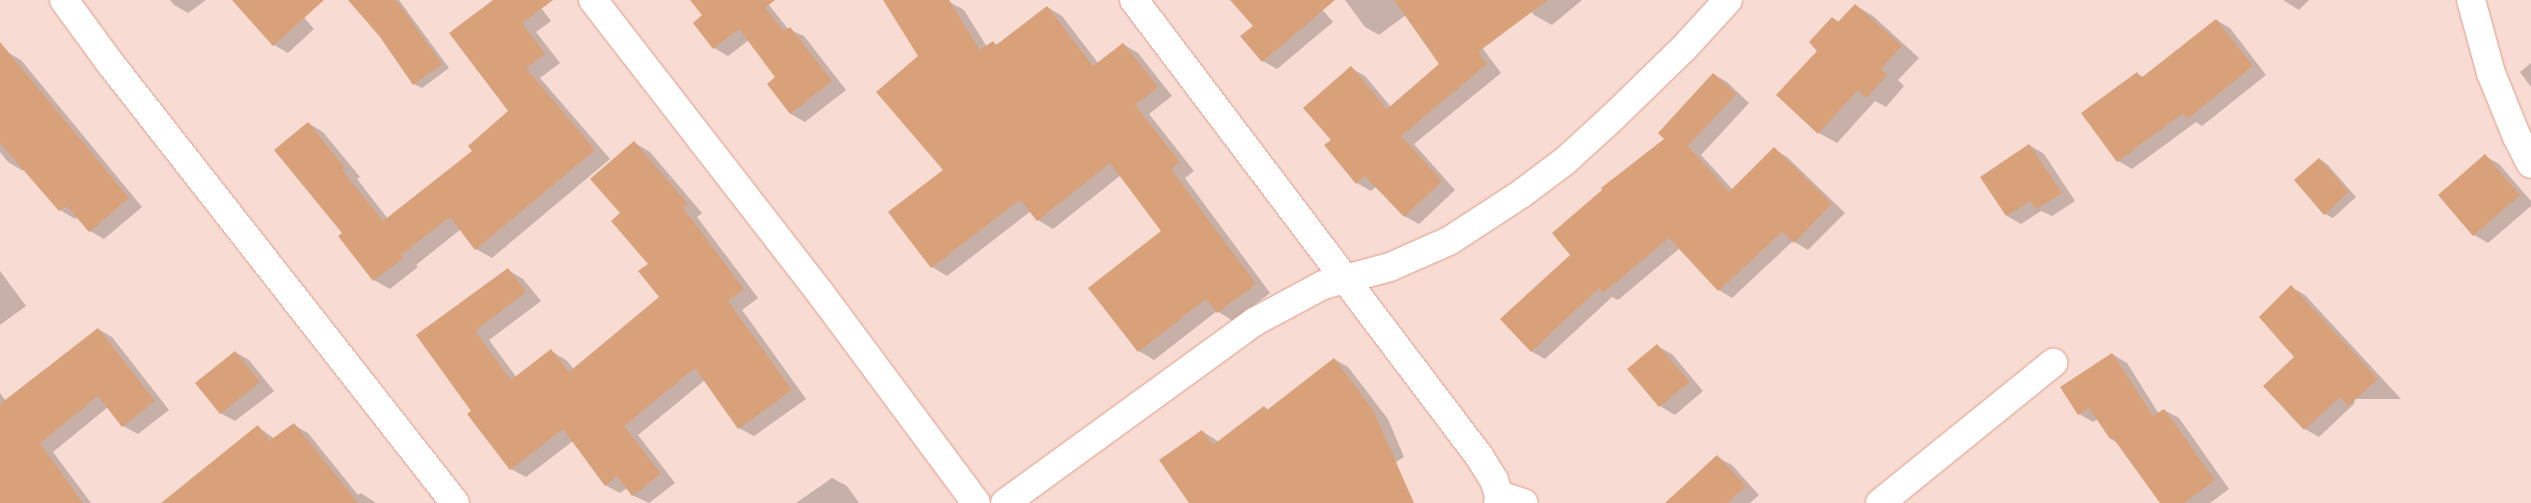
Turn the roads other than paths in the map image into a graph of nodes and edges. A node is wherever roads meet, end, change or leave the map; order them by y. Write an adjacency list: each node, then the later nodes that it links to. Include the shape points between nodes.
1 (64, 0): 10 (street)
2 (593, 0): 11 (street, via 821,294)
3 (1134, 0): 7 (street)
4 (1727, 0): 7 (street, via 1684,48 1613,117 1565,161 1521,194 1449,241 1390,267)
5 (2471, 0): 6 (street, via 2490,73 2516,137)
6 (2531, 164)
7 (1342, 278): 9 (street, via 1479,456 1494,480); 12 (street, via 1296,298 1254,322)
8 (2053, 363): 14 (street)
9 (1499, 499): 13 (street)
10 (455, 503)
11 (976, 503)
12 (1005, 503)
13 (1524, 503)
14 (1880, 503)

